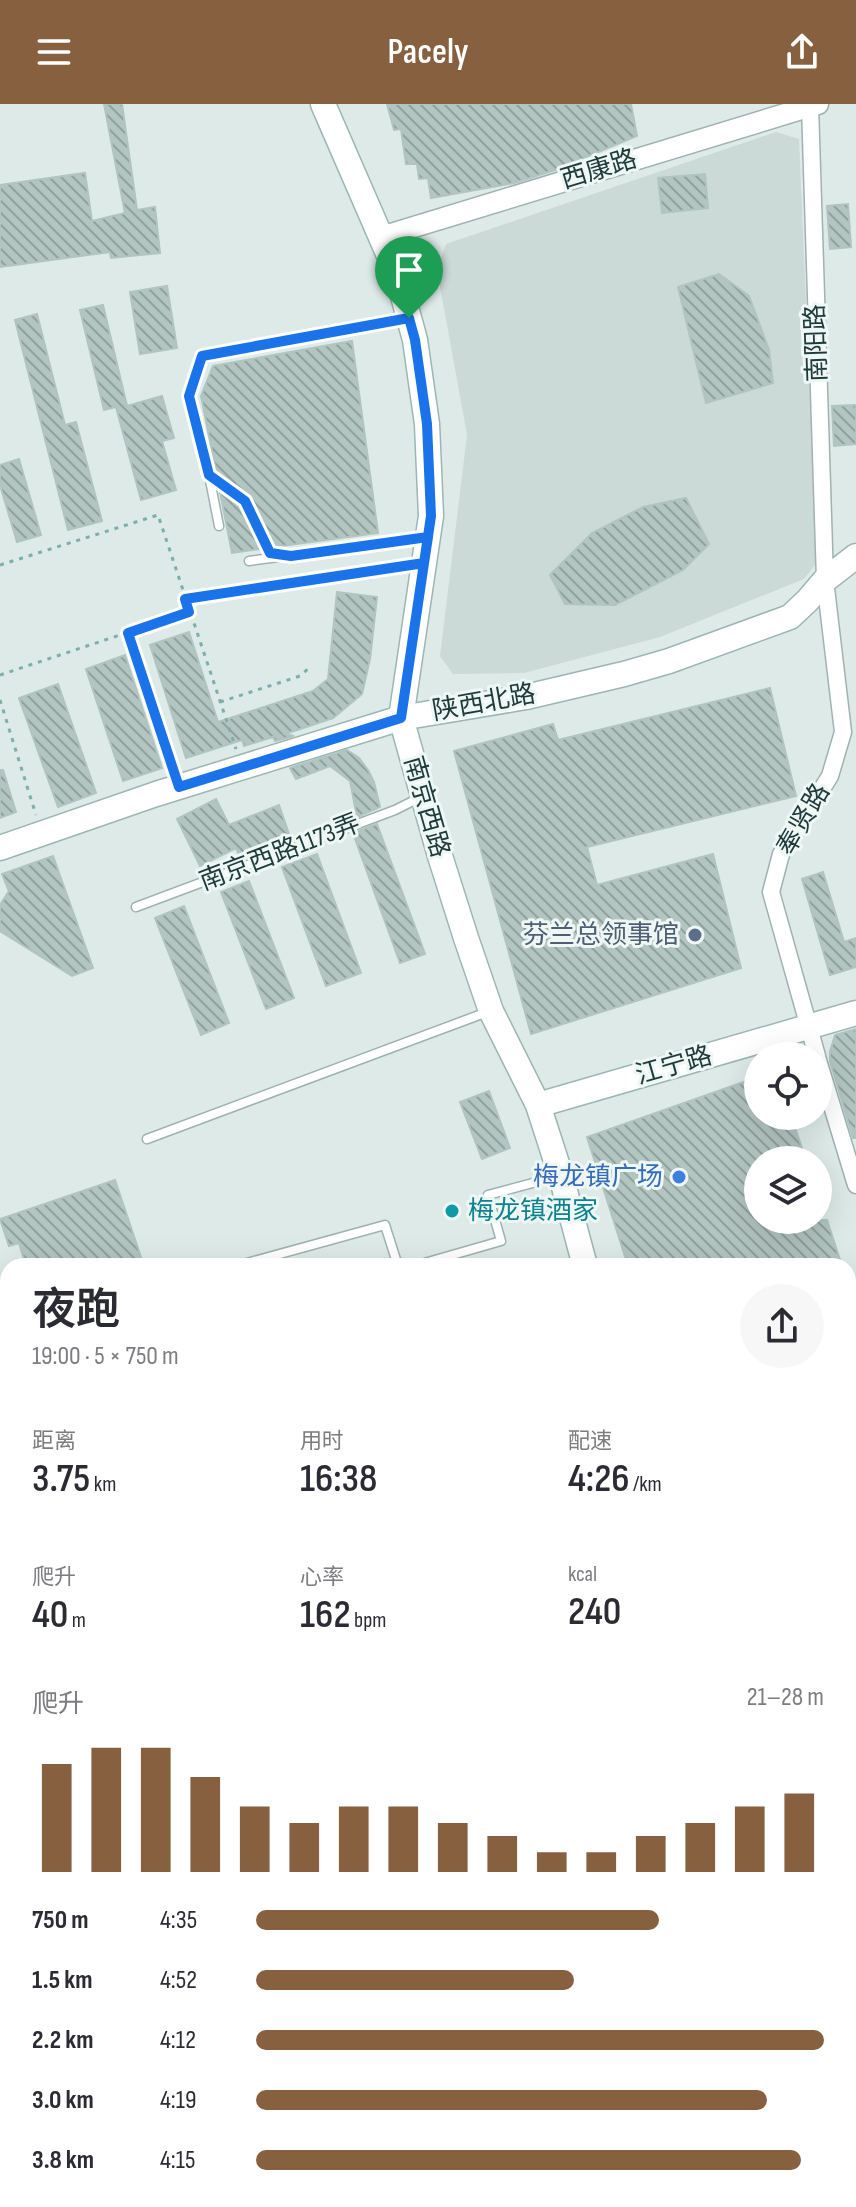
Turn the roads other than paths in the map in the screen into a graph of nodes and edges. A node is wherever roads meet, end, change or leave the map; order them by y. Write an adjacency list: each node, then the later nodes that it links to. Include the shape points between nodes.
1 (323, 104): 3 (main road, 南京西路)
2 (814, 105): 3 (street, 西康路); 11 (street, 南阳路)
3 (381, 237): 4 (main road, 南京西路)
4 (409, 318): 5 (lane, via 202,356 189,396); 7 (main road, 南京西路, via 427,424)
5 (209, 475): 6 (lane); 8 (lane, via 245,501 270,553)
6 (219, 526)
7 (428, 537): 8 (lane); 12 (main road, 南京西路)
8 (291, 556): 9 (lane)
9 (249, 561)
10 (853, 564): 11 (main road, 陕西北路)
11 (825, 580): 12 (main road, 陕西北路, via 790,617 669,661 526,697); 18 (street, 奉贤路, via 843,732 830,776 781,854 771,892)
12 (401, 718): 13 (main road, 南京西路); 14 (main road, 陕西北路)
13 (423, 796): 15 (lane, 南京西路1173弄); 16 (main road, 南京西路)
14 (0, 848)
15 (136, 907)
16 (491, 1011): 20 (main road, 南京西路); 22 (lane)
17 (856, 1013): 18 (main road, 江宁路)
18 (808, 1027): 19 (street, 奉贤路); 20 (main road, 江宁路)
19 (812, 1042)
20 (538, 1105): 23 (main road, 南京西路)
21 (832, 1107): 24 (street, 奉贤路)
22 (147, 1139)
23 (561, 1176): 27 (lane, via 488,1195 501,1241); 28 (main road, 南京西路)
24 (856, 1185)
25 (265, 1258): 26 (lane, via 385,1225)
26 (395, 1258)
27 (442, 1258)
28 (583, 1258)

